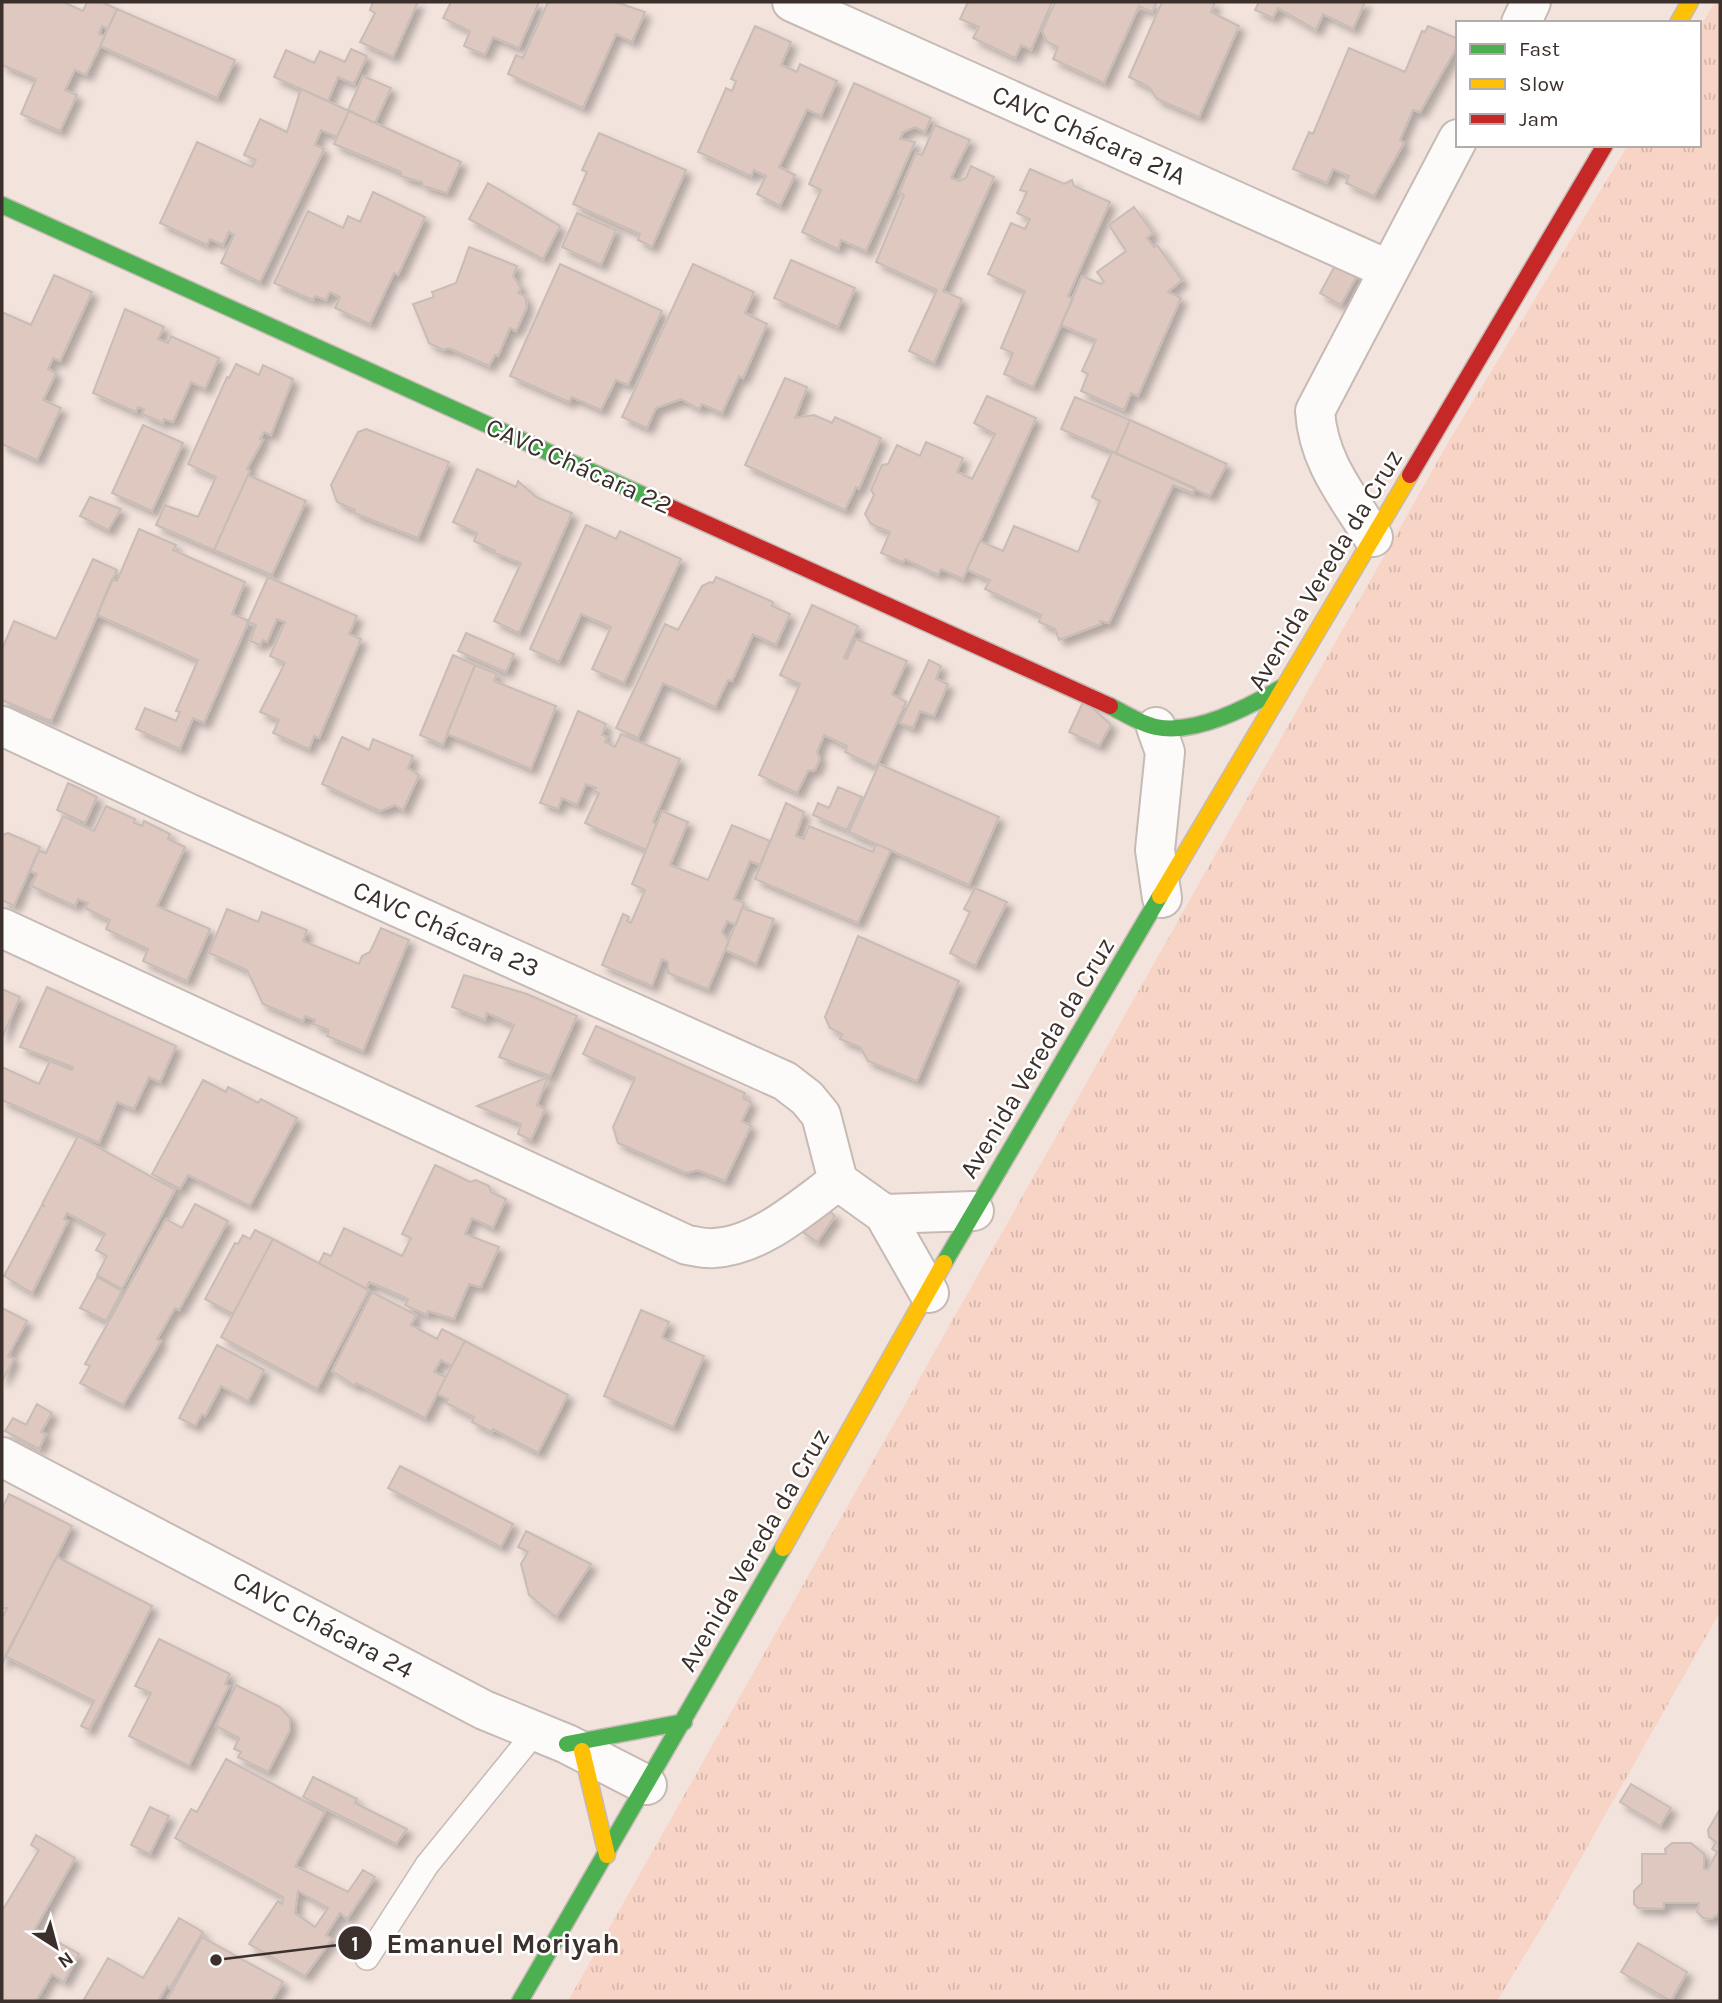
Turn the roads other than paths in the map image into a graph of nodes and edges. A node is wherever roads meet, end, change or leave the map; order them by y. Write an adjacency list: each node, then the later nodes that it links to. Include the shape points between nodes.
1 (792, 2): 9 (street, CAVC Chácara 21A)
2 (1531, 2): 4 (street)
3 (1690, 2): 5 (street)
4 (1522, 21)
5 (1679, 21)
6 (1456, 143): 9 (street)
7 (1604, 147): 10 (street, Avenida Vereda da Cruz)
8 (2, 205): 13 (street, CAVC Chácara 22)
9 (1387, 269): 10 (street, via 1315,411 1323,457)
10 (1373, 537): 11 (street, Avenida Vereda da Cruz)
11 (1283, 687): 13 (street, CAVC Chácara 22, via 1231,717); 14 (street, Avenida Vereda da Cruz)
12 (2, 726): 16 (street, CAVC Chácara 23, via 785,1081 821,1115)
13 (1156, 727): 14 (street, via 1165,752 1155,850)
14 (1162, 898): 17 (street, Avenida Vereda da Cruz)
15 (2, 928): 16 (street, via 687,1245 715,1248 739,1242 770,1228)
16 (838, 1181): 18 (street)
17 (974, 1211): 18 (street); 19 (street, Avenida Vereda da Cruz)
18 (884, 1214): 19 (street)
19 (929, 1293): 21 (street, Avenida Vereda da Cruz)
20 (2, 1457): 22 (street, CAVC Chácara 24, via 484,1710)
21 (684, 1722): 22 (street); 23 (street, Avenida Vereda da Cruz)
22 (562, 1742): 23 (street, CAVC Chácara 24); 24 (street); 25 (lane, via 427,1865)
23 (647, 1785): 24 (street, Avenida Vereda da Cruz)
24 (607, 1855): 26 (street, Avenida Vereda da Cruz)
25 (367, 1958)
26 (520, 2001)

